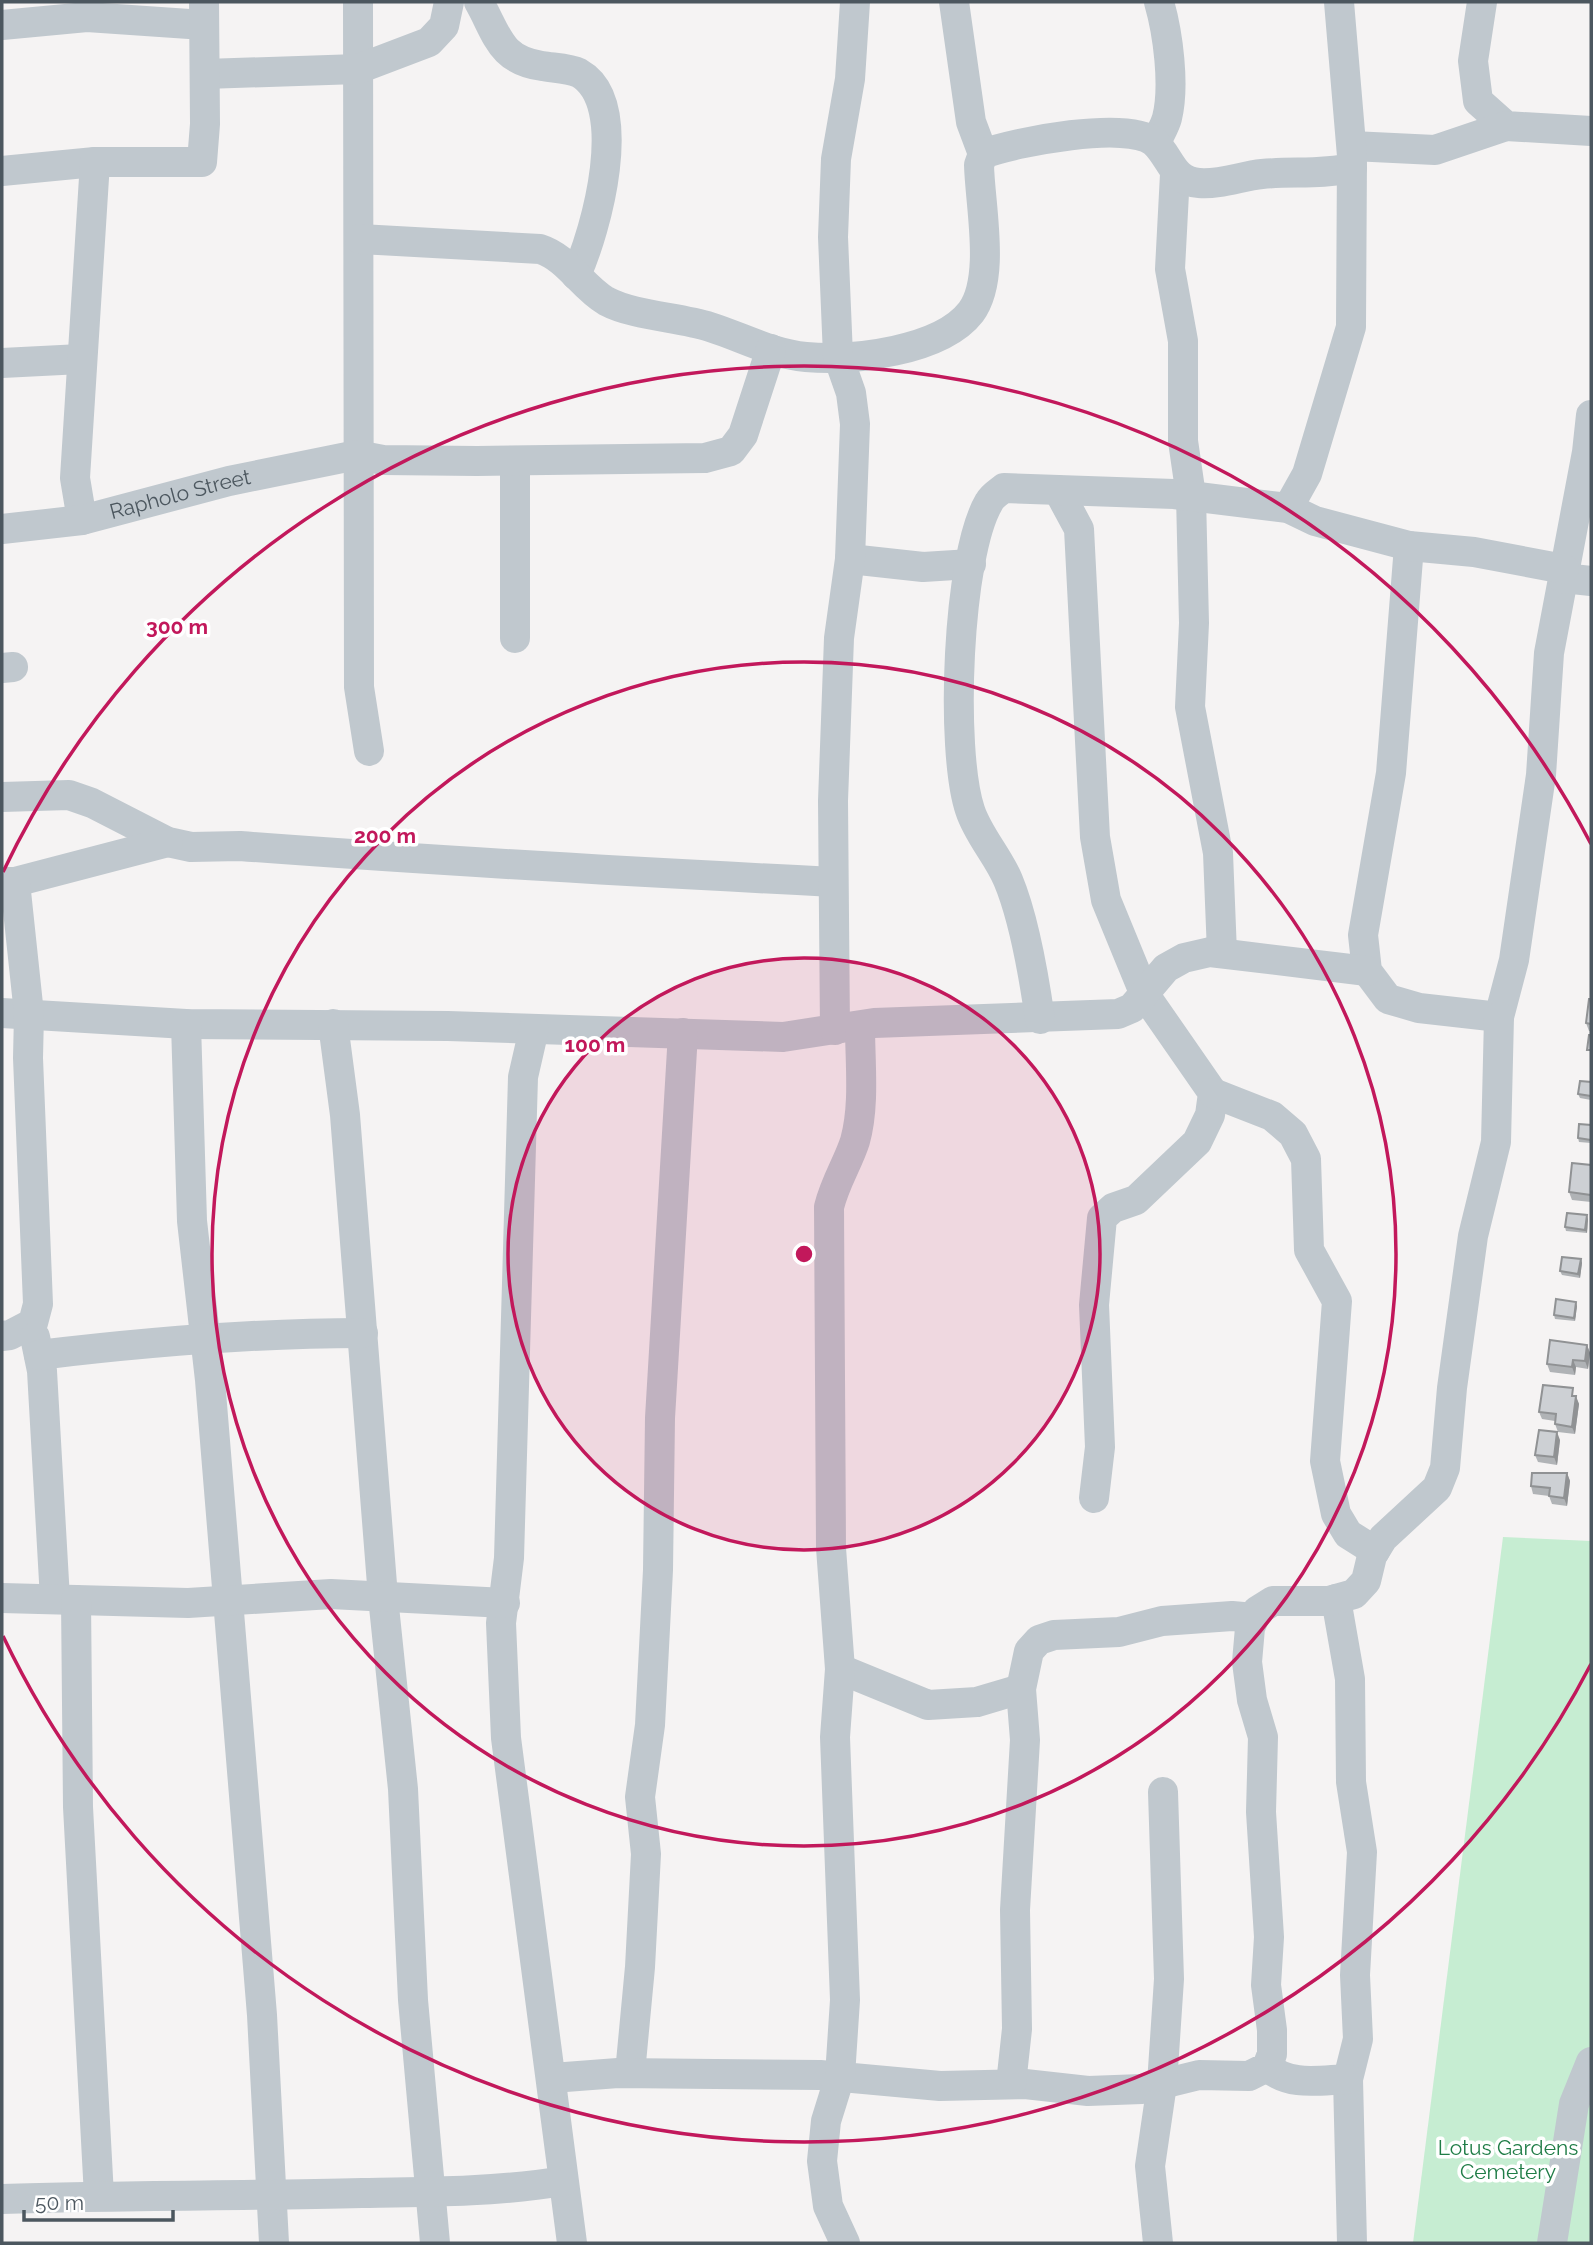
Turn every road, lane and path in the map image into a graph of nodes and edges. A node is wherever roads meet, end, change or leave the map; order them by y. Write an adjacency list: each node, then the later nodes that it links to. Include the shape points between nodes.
1 (358, 2): 11 (street)
2 (449, 2): 11 (street, via 444,26 429,42)
3 (479, 2): 22 (street, via 506,53 522,63 577,72 595,86 605,105 600,202 590,244)
4 (855, 2): 24 (street, via 850,79 836,172 833,237)
5 (954, 2): 16 (street, via 971,122)
6 (1159, 2): 15 (street, via 1166,25 1169,87 1167,118)
7 (1339, 2): 17 (street)
8 (1482, 2): 13 (street, via 1474,61 1478,101)
9 (204, 13): 10 (street); 12 (street)
10 (2, 25)
11 (358, 69): 12 (street); 21 (street)
12 (205, 74): 18 (street, via 202,162)
13 (1506, 126): 14 (street); 17 (street, via 1435,150)
14 (1591, 131)
15 (1156, 144): 16 (street, via 1142,134 1120,132 1008,144); 20 (street)
16 (983, 154): 24 (street, via 979,165 983,278 972,311 955,328 915,345)
17 (1352, 157): 20 (street, via 1321,174 1264,174 1199,183); 33 (street, via 1350,327 1307,474)
18 (94, 162): 19 (street); 25 (street)
19 (2, 170)
20 (1175, 174): 32 (street, via 1170,269 1182,341 1183,440)
21 (360, 239): 22 (street, via 540,249 556,254); 28 (street)
22 (576, 275): 23 (street, via 608,302 710,327)
23 (772, 349): 24 (street, via 806,357); 29 (street, Rapholo Street, via 743,435 731,451 705,458)
24 (838, 356): 38 (street, via 851,393 855,424)
25 (81, 359): 26 (street); 34 (street, via 75,478)
26 (2, 363)
27 (1591, 415): 40 (street)
28 (356, 455): 29 (street, Rapholo Street, via 383,460); 34 (street, Rapholo Street, via 229,481); 42 (street, via 359,687)
29 (515, 461): 41 (street)
30 (1058, 490): 31 (street); 35 (street); 39 (street, via 1004,488 990,500 975,536)
31 (1109, 492): 32 (street); 35 (street)
32 (1191, 496): 33 (street); 47 (street, via 1194,623 1190,707 1218,853)
33 (1288, 508): 37 (street, via 1315,521)
34 (82, 520): 36 (street, Rapholo Street)
35 (1079, 529): 49 (street, via 1095,837 1106,900)
36 (2, 530)
37 (1409, 547): 40 (street, via 1475,552); 48 (street, via 1391,774 1363,935)
38 (850, 559): 39 (street, via 923,567); 46 (street, via 839,638)
39 (971, 564): 52 (street, via 960,642 961,759 970,811 1008,880)
40 (1573, 576): 51 (street, via 1549,653 1541,775 1514,960)
41 (515, 638)
42 (369, 751)
43 (2, 797): 44 (street, via 69,795)
44 (168, 842): 45 (street); 46 (street, via 191,847 240,846)
45 (9, 882): 50 (street)
46 (833, 882): 55 (street)
47 (1222, 953): 48 (street); 49 (street, via 1184,958 1166,968)
48 (1367, 971): 51 (street, via 1388,999 1419,1008)
49 (1145, 995): 52 (street, via 1118,1014); 58 (street)
50 (16, 1013): 53 (street); 59 (street, via 28,1058 38,1304)
51 (1499, 1017): 65 (street, via 1496,1142 1473,1236 1445,1468 1437,1488)
52 (1041, 1019): 55 (street)
53 (186, 1024): 54 (street); 62 (street, via 192,1221)
54 (333, 1024): 56 (street); 60 (street)
55 (847, 1028): 57 (street, via 783,1037); 73 (street, via 860,1113 829,1207 831,1548)
56 (534, 1029): 57 (street); 71 (street, via 523,1077)
57 (683, 1033): 78 (street, via 660,1418 651,1699 640,1797 646,1854)
58 (1213, 1093): 64 (street, via 1210,1115 1197,1142 1136,1200 1113,1208 1102,1218 1094,1305 1100,1447); 65 (street, via 1272,1116 1293,1134 1306,1159 1309,1250 1337,1301 1325,1461 1336,1514 1348,1534)
59 (33, 1323): 61 (street); 63 (street)
60 (363, 1333): 62 (street); 66 (street)
61 (2, 1336)
62 (206, 1338): 63 (street); 70 (street)
63 (39, 1355): 69 (street)
64 (1094, 1499)
65 (1375, 1551): 68 (street, via 1366,1581 1354,1594)
66 (383, 1597): 70 (street, via 331,1594); 71 (street); 85 (street, via 403,1789 413,2000)
67 (2, 1598): 69 (street)
68 (1336, 1599): 72 (street, via 1273,1601); 81 (street, via 1350,1679 1350,1782 1362,1852 1355,1975 1358,2039)
69 (66, 1600): 70 (street); 87 (street)
70 (227, 1601): 86 (street, via 262,2015)
71 (505, 1603): 80 (street, via 501,1623 506,1738)
72 (1254, 1618): 74 (street, via 1162,1621 1119,1632 1054,1635 1039,1640 1030,1651); 77 (street, via 1247,1662 1263,1737 1261,1812 1269,1937 1266,1985 1272,2030)
73 (840, 1669): 74 (street, via 928,1705 977,1702); 79 (street, via 835,1737 845,2000)
74 (1021, 1689): 82 (street, via 1025,1740 1015,1910 1017,2029)
75 (1163, 1792): 83 (street, via 1169,1979)
76 (1591, 2062): 95 (street, via 1574,2104)
77 (1267, 2067): 81 (street, via 1280,2078 1296,2081); 83 (street, via 1249,2076 1199,2075)
78 (630, 2073): 79 (street); 80 (street)
79 (840, 2076): 82 (street, via 940,2086); 92 (street, via 826,2122 822,2161 828,2206)
80 (552, 2078): 84 (street)
81 (1348, 2079): 94 (street)
82 (1011, 2084): 83 (street, via 1088,2091)
83 (1162, 2084): 93 (street, via 1150,2166)
84 (563, 2181): 85 (street); 91 (street)
85 (431, 2192): 86 (street); 90 (street)
86 (271, 2195): 87 (street); 89 (street)
87 (99, 2196): 88 (street)
88 (2, 2199)
89 (274, 2243)
90 (435, 2243)
91 (572, 2243)
92 (845, 2243)
93 (1158, 2243)
94 (1352, 2243)
95 (1552, 2243)

